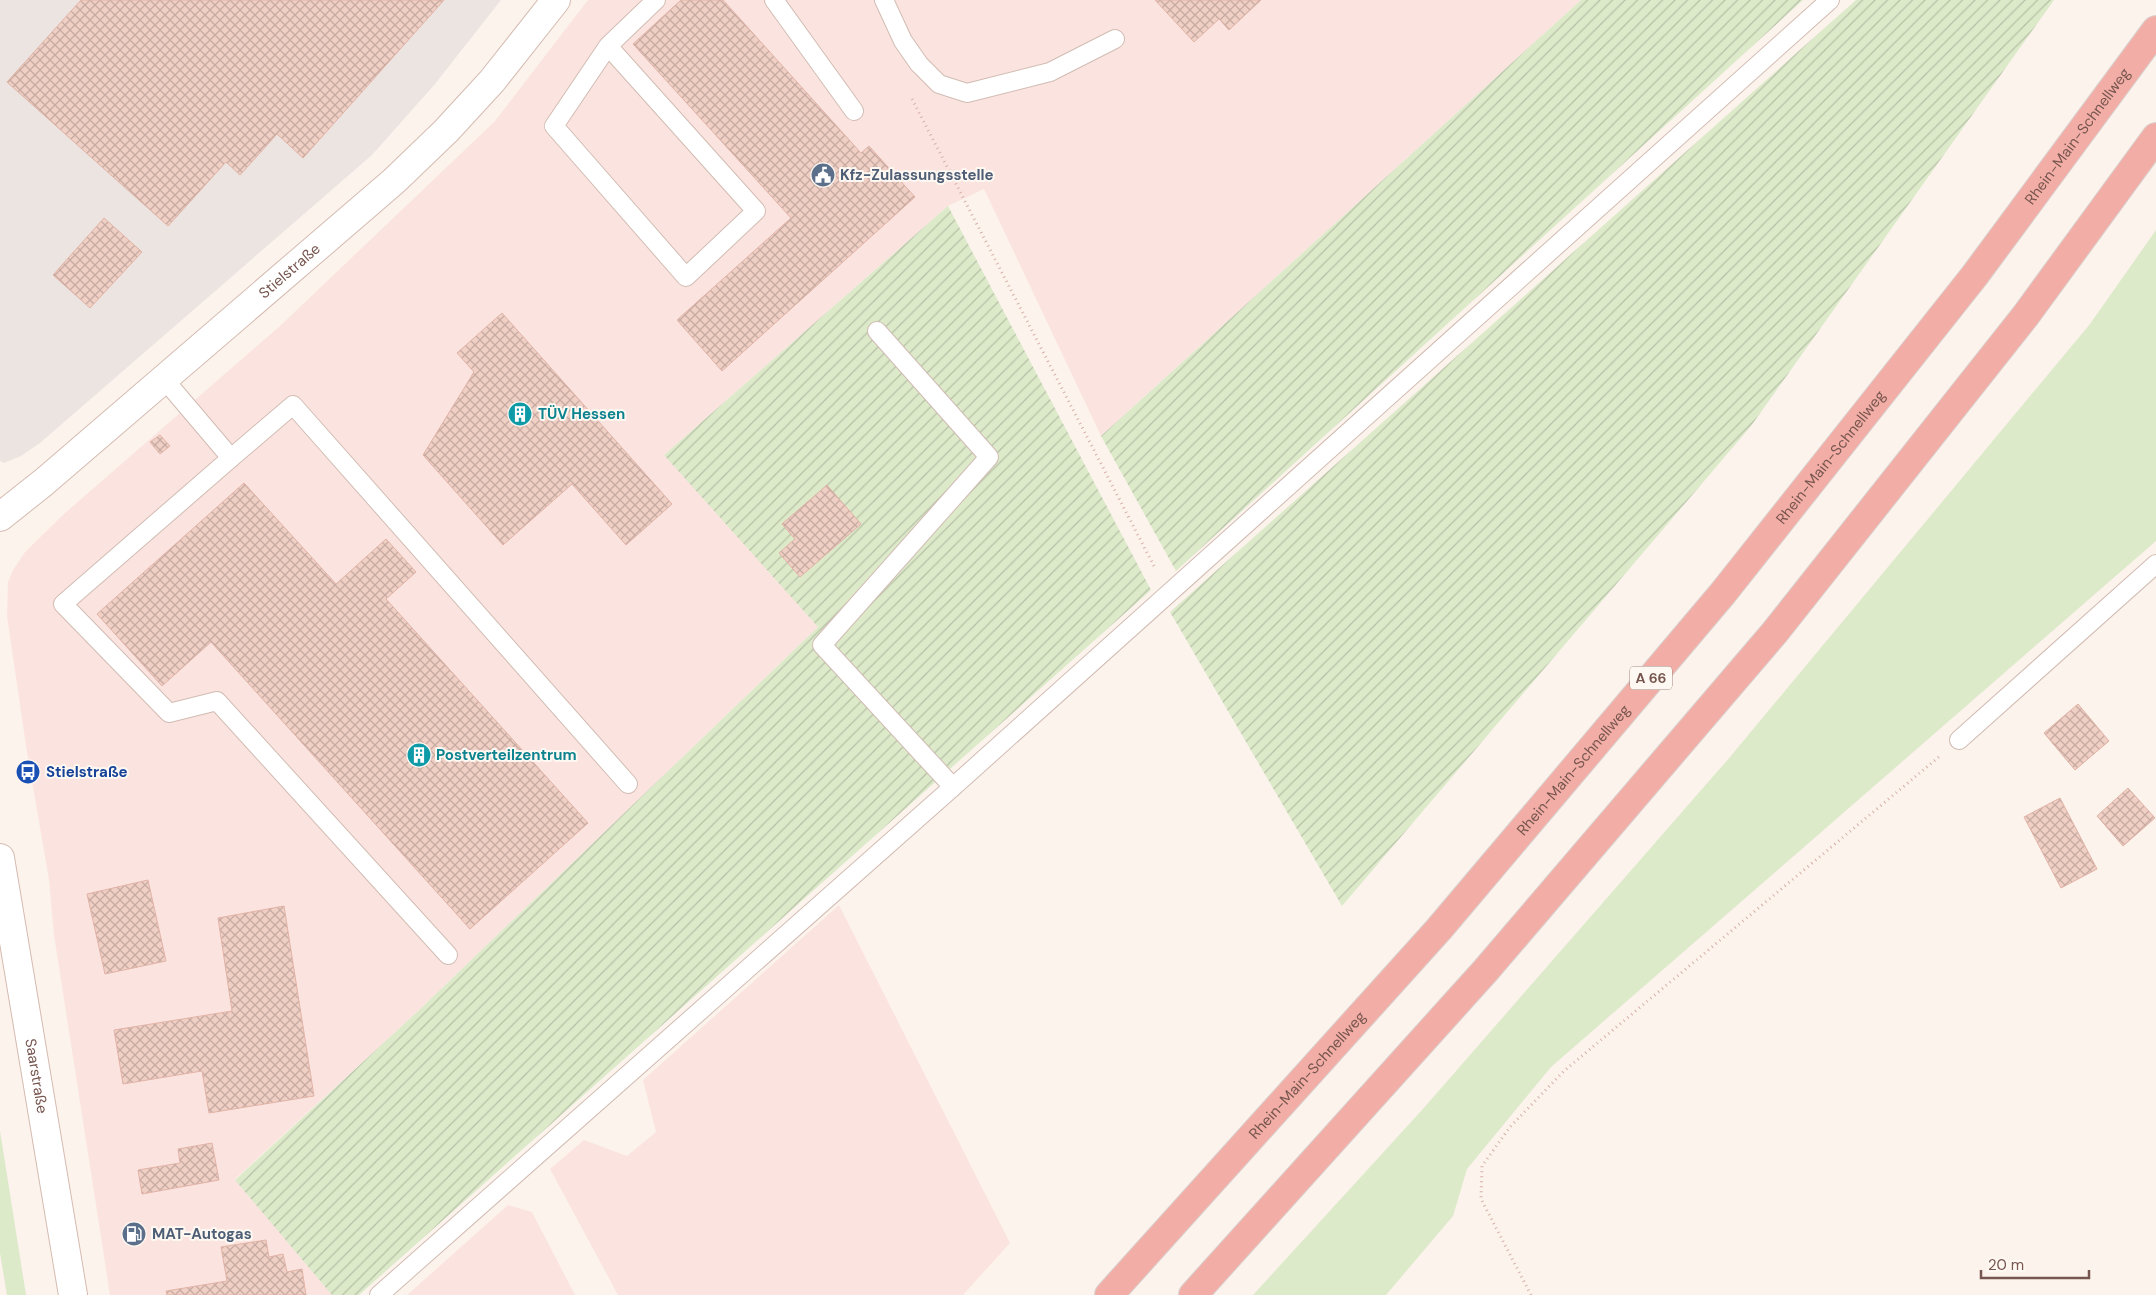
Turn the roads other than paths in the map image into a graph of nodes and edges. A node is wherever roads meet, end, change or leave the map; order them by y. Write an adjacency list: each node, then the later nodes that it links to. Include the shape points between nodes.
1 (556, 0): 12 (street, Stielstraße, via 492,81 446,131 394,181)
2 (656, 0): 8 (lane)
3 (774, 0): 9 (lane)
4 (884, 0): 7 (lane, via 918,64 939,84 967,93 1050,72)
5 (1830, 0): 18 (lane)
6 (2156, 30): 23 (highway, Rhein-Main-Schnellweg / A 66, via 1975,275 1723,593 1439,929)
7 (1115, 39)
8 (608, 46): 8 (lane, via 554,126 686,277 756,212)
9 (854, 112)
10 (2156, 137): 24 (highway, via 2026,315 1775,632 1486,970)
11 (877, 331): 18 (lane, via 989,457 822,645)
12 (164, 379): 13 (lane); 14 (street, Stielstraße)
13 (231, 458): 17 (lane, via 293,405); 20 (lane, via 63,604 168,713 217,702)
14 (0, 517)
15 (2156, 564): 16 (lane)
16 (1959, 740)
17 (628, 784)
18 (953, 787): 22 (lane)
19 (0, 858): 21 (street, Saarstraße)
20 (448, 955)
21 (72, 1295)
22 (380, 1295)
23 (1109, 1295)
24 (1193, 1295)

